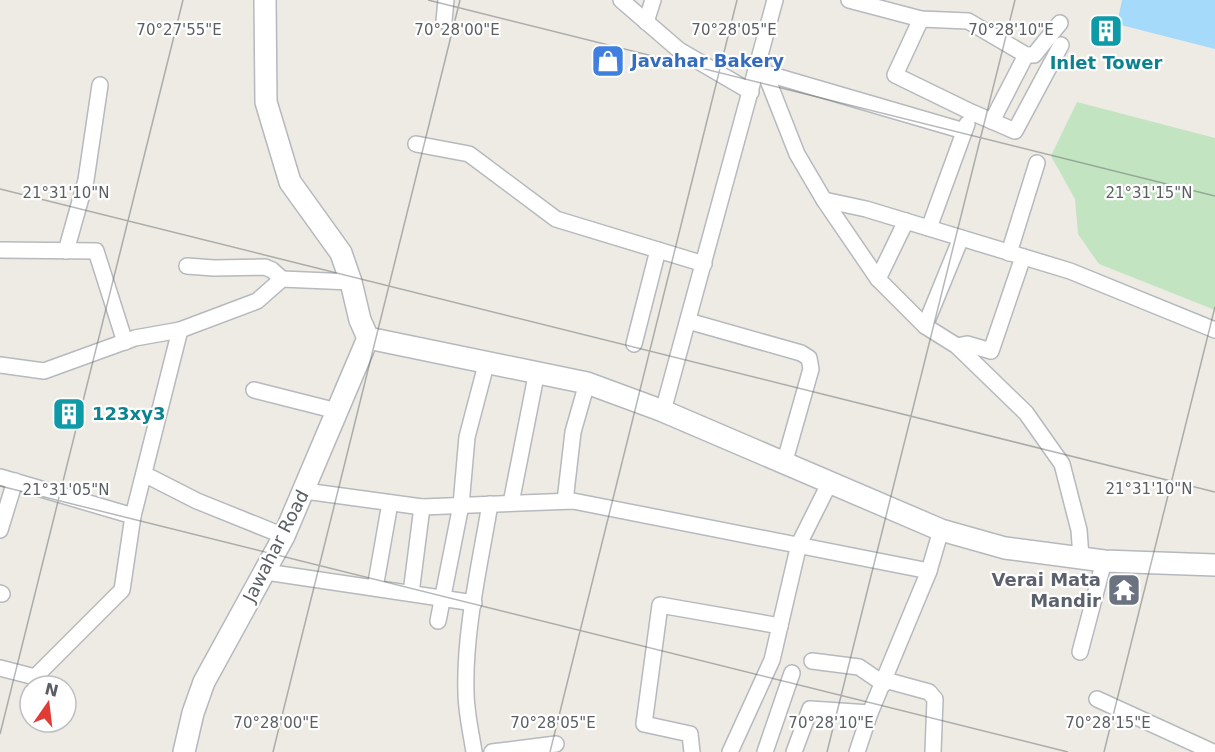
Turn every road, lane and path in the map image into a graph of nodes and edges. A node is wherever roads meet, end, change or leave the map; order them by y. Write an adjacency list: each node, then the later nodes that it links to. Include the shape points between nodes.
1 (265, 0): 34 (street, via 266,102 290,182 341,253)
2 (446, 0): 9 (street)
3 (621, 0): 10 (street)
4 (653, 0): 10 (street)
5 (775, 0): 14 (street)
6 (850, 0): 8 (street)
7 (912, 0): 8 (street)
8 (915, 17): 13 (street, via 968,21); 17 (street, via 895,75)
9 (444, 21)
10 (646, 22): 16 (street, via 679,50)
11 (1060, 23): 13 (street, via 1034,55)
12 (1061, 45): 18 (street, via 1015,131)
13 (1026, 55): 18 (street)
14 (763, 66): 16 (street); 19 (street); 22 (street, via 797,154)
15 (100, 85): 28 (street, via 86,180)
16 (751, 92): 30 (street)
17 (971, 112): 18 (street); 19 (street)
18 (992, 121)
19 (964, 131): 24 (street)
20 (416, 144): 27 (street, via 469,154 556,219)
21 (1037, 162): 29 (street)
22 (824, 200): 23 (street); 33 (street)
23 (906, 221): 24 (street); 33 (street)
24 (929, 228): 25 (street)
25 (961, 238): 29 (street); 36 (street)
26 (0, 250): 28 (street)
27 (658, 250): 30 (street); 41 (street)
28 (66, 251): 40 (street, via 96,251)
29 (1016, 255): 38 (street, via 1070,272); 42 (street, via 991,351 967,344)
30 (704, 264): 35 (street)
31 (187, 266): 32 (street, via 265,267)
32 (282, 279): 34 (street); 37 (street, via 257,301)
33 (878, 279): 36 (street)
34 (351, 282): 39 (street, via 360,320)
35 (688, 321): 49 (street); 50 (street, via 809,358 811,369)
36 (925, 326): 42 (street)
37 (180, 330): 40 (street); 51 (street)
38 (1215, 330)
39 (369, 338): 43 (street); 48 (street, Jawahar Road)
40 (125, 342): 44 (street, via 44,371)
41 (634, 344)
42 (957, 346): 66 (street, via 1026,413 1062,464 1079,530)
43 (487, 361): 45 (street); 59 (street, via 467,437)
44 (0, 364)
45 (537, 371): 46 (street); 57 (street)
46 (587, 383): 49 (street); 55 (street, via 573,432)
47 (254, 390): 48 (street)
48 (338, 411): 54 (street, Jawahar Road)
49 (663, 411): 50 (street)
50 (784, 464): 53 (street)
51 (144, 474): 61 (street); 64 (street, via 197,501)
52 (7, 479): 61 (street); 62 (street)
53 (829, 484): 63 (street); 65 (street)
54 (305, 491): 56 (street); 64 (street, Jawahar Road)
55 (565, 501): 57 (street); 65 (street)
56 (390, 503): 60 (street); 71 (street)
57 (512, 503): 58 (street)
58 (490, 504): 59 (street); 74 (street)
59 (461, 505): 60 (street); 73 (street)
60 (422, 507): 72 (street)
61 (134, 516): 79 (street, via 122,590 35,677)
62 (0, 530)
63 (941, 530): 66 (street, via 1005,548); 69 (street)
64 (284, 536): 70 (street, Jawahar Road)
65 (799, 544): 69 (street); 76 (street)
66 (1081, 557): 67 (street)
67 (1104, 561): 68 (street); 77 (street)
68 (1215, 565)
69 (929, 571): 81 (street)
70 (266, 572): 71 (street); 85 (street, Jawahar Road, via 204,682)
71 (375, 588): 72 (street)
72 (411, 593): 73 (street)
73 (442, 598): 74 (street); 75 (street)
74 (474, 603): 86 (street, via 466,664)
75 (438, 621)
76 (780, 626): 88 (street, via 660,605 644,724 690,734); 89 (street, via 772,660)
77 (1080, 652)
78 (813, 661): 81 (street, via 859,668)
79 (0, 668)
80 (792, 673): 90 (street)
81 (885, 682): 83 (street); 93 (street, via 933,695)
82 (1097, 699): 94 (street)
83 (870, 713): 91 (street, via 810,709); 92 (street)
84 (555, 744): 87 (street)
85 (184, 752)
86 (474, 752)
87 (492, 752)
88 (692, 752)
89 (730, 752)
90 (765, 752)
91 (794, 752)
92 (857, 752)
93 (933, 752)
94 (1213, 752)

